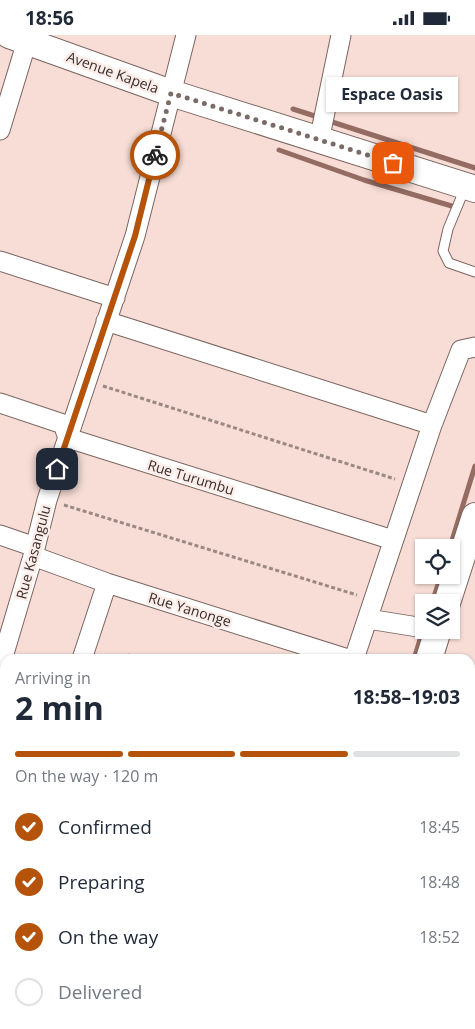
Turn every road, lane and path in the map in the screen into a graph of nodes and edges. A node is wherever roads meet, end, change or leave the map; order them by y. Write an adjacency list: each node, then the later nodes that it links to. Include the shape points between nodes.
1 (186, 35): 4 (street, Rue Kasangulu)
2 (341, 35): 6 (street)
3 (18, 38): 4 (street, Avenue Kapela); 5 (street)
4 (171, 93): 6 (street, Avenue Kapela); 10 (street, Rue Kasangulu, via 135,236)
5 (0, 130)
6 (319, 141): 7 (street, Avenue Kapela)
7 (470, 187): 9 (lane, via 448,229 443,251 449,263)
8 (0, 261): 10 (street)
9 (475, 272)
10 (115, 297): 11 (street, Rue Kasangulu)
11 (106, 321): 13 (street, Rue Kasangulu); 15 (street)
12 (475, 347): 15 (street, via 462,351)
13 (86, 381): 16 (street, Rue Kasangulu); 17 (path)
14 (0, 403): 16 (street, via 63,424)
15 (432, 425): 17 (street)
16 (68, 438): 18 (street, Rue Kasangulu); 21 (street, Rue Turumbu)
17 (412, 484): 21 (street)
18 (47, 500): 22 (street, Rue Kasangulu); 25 (path)
19 (473, 525): 24 (street)
20 (0, 535): 22 (street, Rue Yanonge)
21 (393, 540): 25 (street)
22 (34, 551): 23 (street, Rue Yanonge); 29 (street, Rue Kasangulu)
23 (107, 583): 30 (street); 31 (street, Rue Yanonge)
24 (450, 594)
25 (374, 601): 26 (street)
26 (368, 619): 27 (street); 32 (street)
27 (415, 627)
28 (435, 639): 33 (street)
29 (4, 654)
30 (84, 654)
31 (332, 654)
32 (356, 654)
33 (431, 654)

